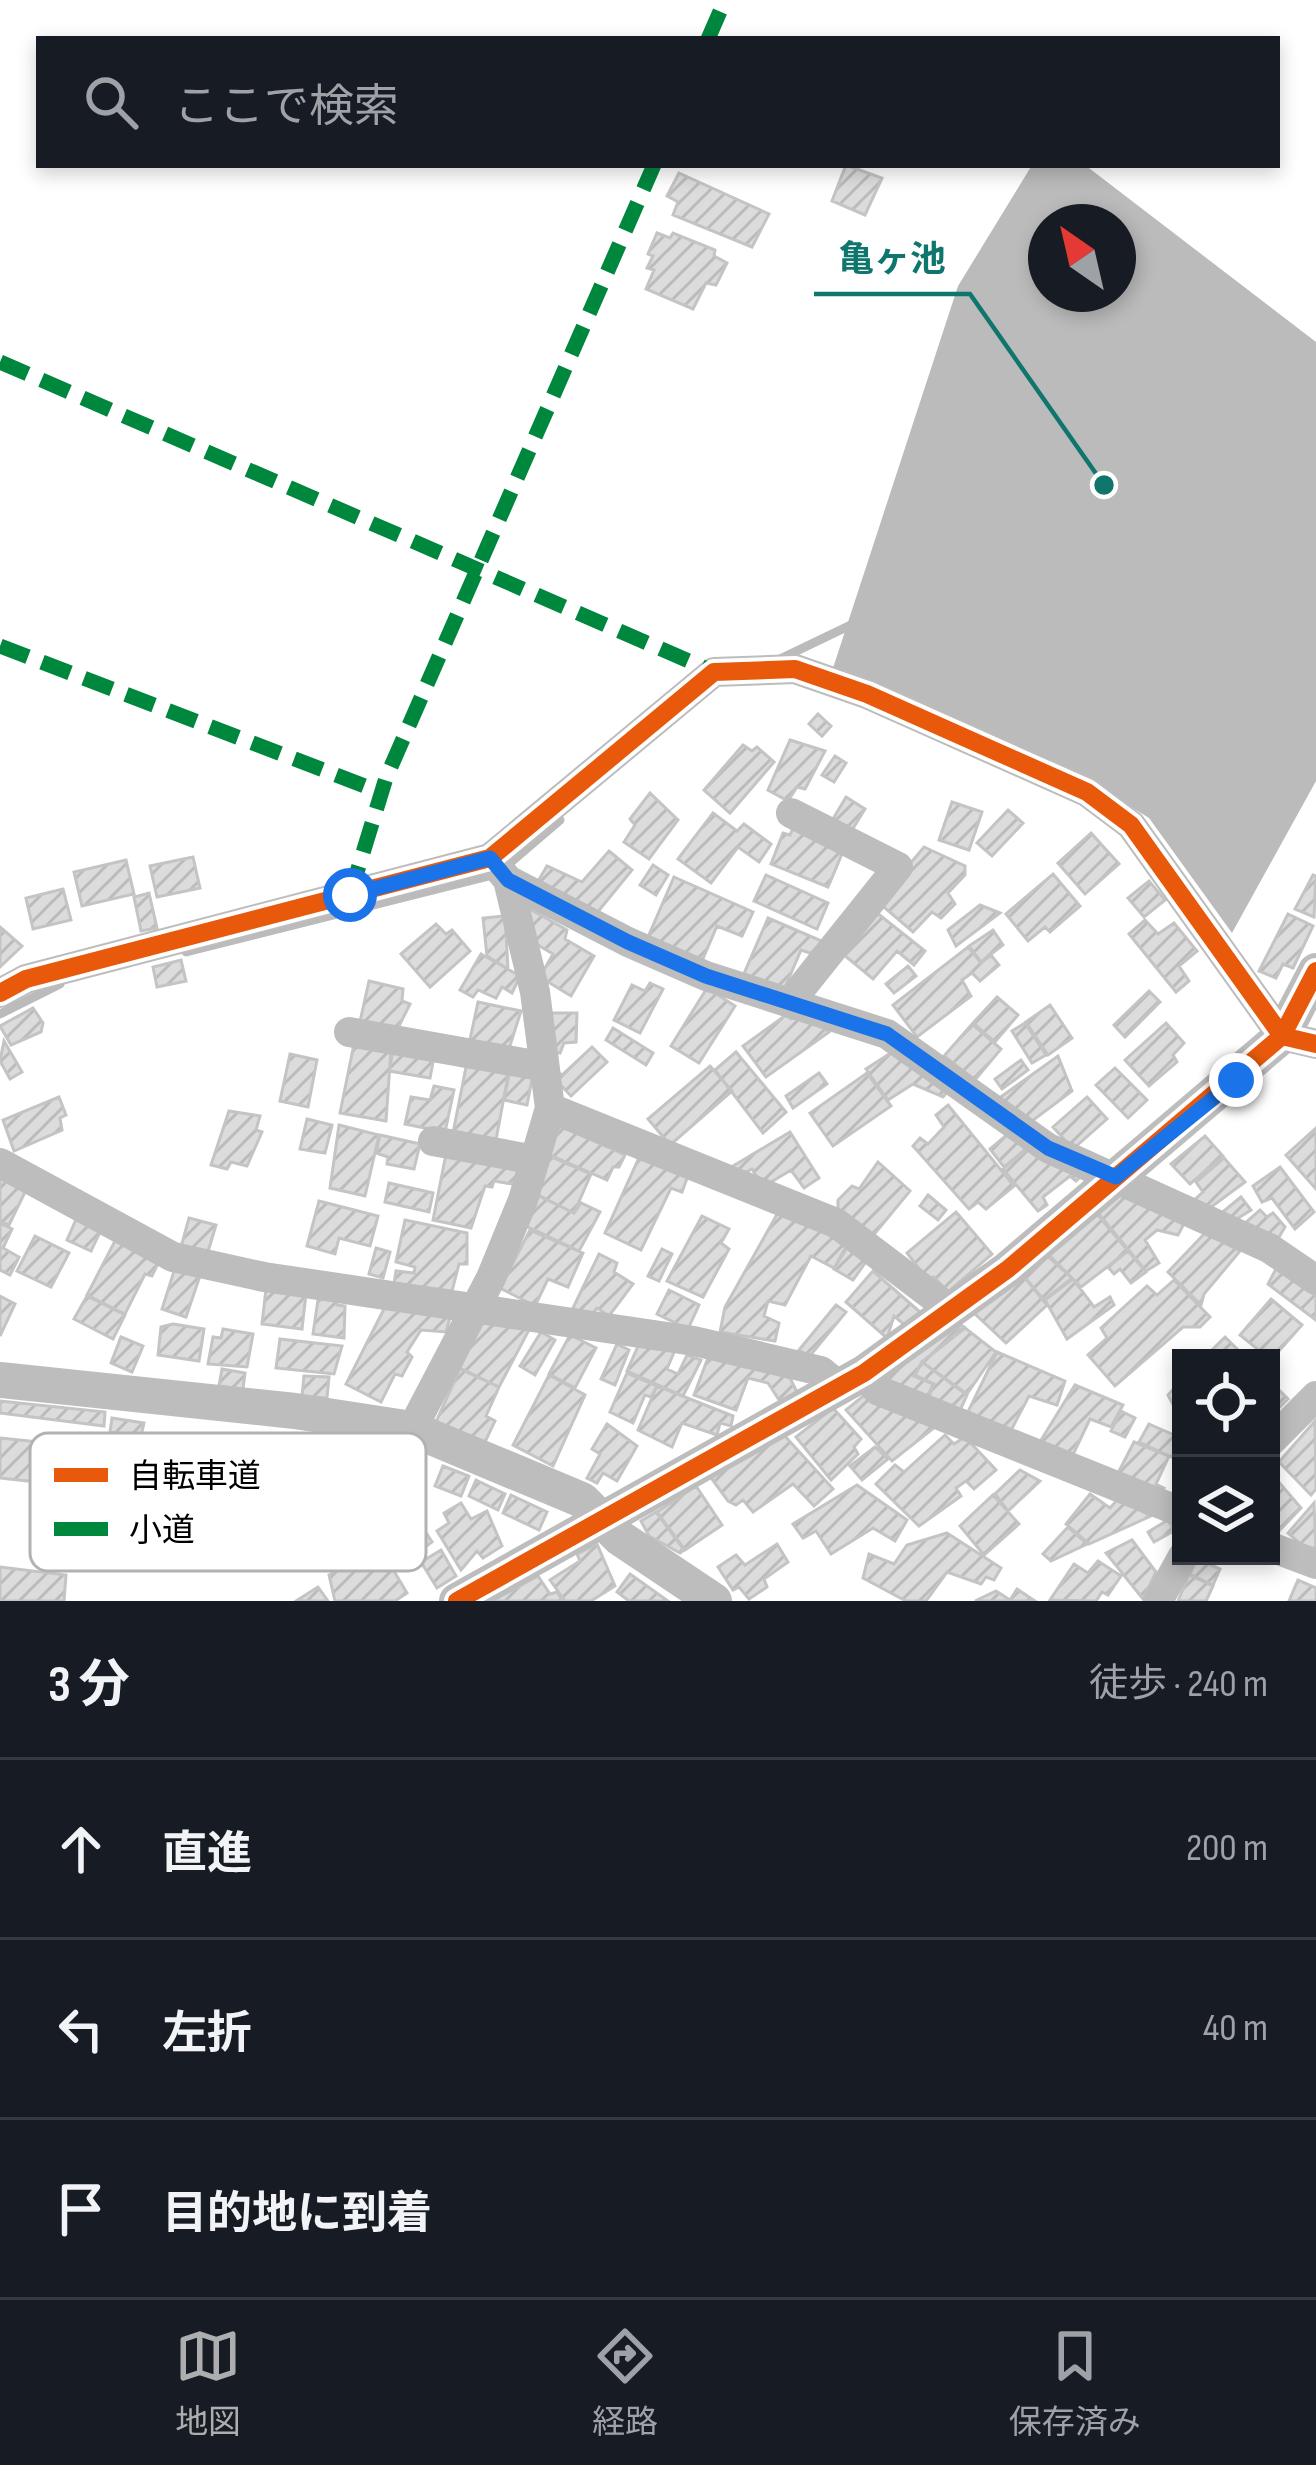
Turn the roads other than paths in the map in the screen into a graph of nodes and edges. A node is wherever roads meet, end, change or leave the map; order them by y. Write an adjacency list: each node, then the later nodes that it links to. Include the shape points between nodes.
1 (791, 813): 5 (street, via 898,867)
2 (499, 869): 4 (street, via 26,979); 5 (street, via 706,976); 7 (street, via 714,672 795,669 1087,793 1131,824); 8 (street, via 535,992)
3 (1316, 971): 7 (street)
4 (0, 993)
5 (790, 1002): 13 (street, via 887,1034 1048,1148)
6 (349, 1032): 8 (street)
7 (1299, 1040): 13 (street)
8 (540, 1066): 9 (street)
9 (550, 1108): 11 (street); 16 (street, via 836,1223)
10 (434, 1141): 11 (street)
11 (536, 1160): 15 (street)
12 (0, 1163): 15 (street, via 172,1257)
13 (1116, 1177): 14 (street, via 1268,1248); 16 (street)
14 (1316, 1280)
15 (477, 1306): 18 (street, via 694,1341); 20 (street)
16 (951, 1310): 18 (street)
17 (0, 1380): 20 (street)
18 (851, 1380): 24 (street); 25 (street)
19 (1316, 1396): 21 (street)
20 (412, 1429): 22 (street)
21 (1280, 1432)
22 (422, 1433)
23 (426, 1435): 25 (street, via 582,1500)
24 (1172, 1508)
25 (604, 1520): 29 (street); 30 (street)
26 (1280, 1550): 27 (street)
27 (1316, 1564)
28 (1178, 1565): 31 (street)
29 (457, 1601)
30 (714, 1601)
31 (1159, 1601)

